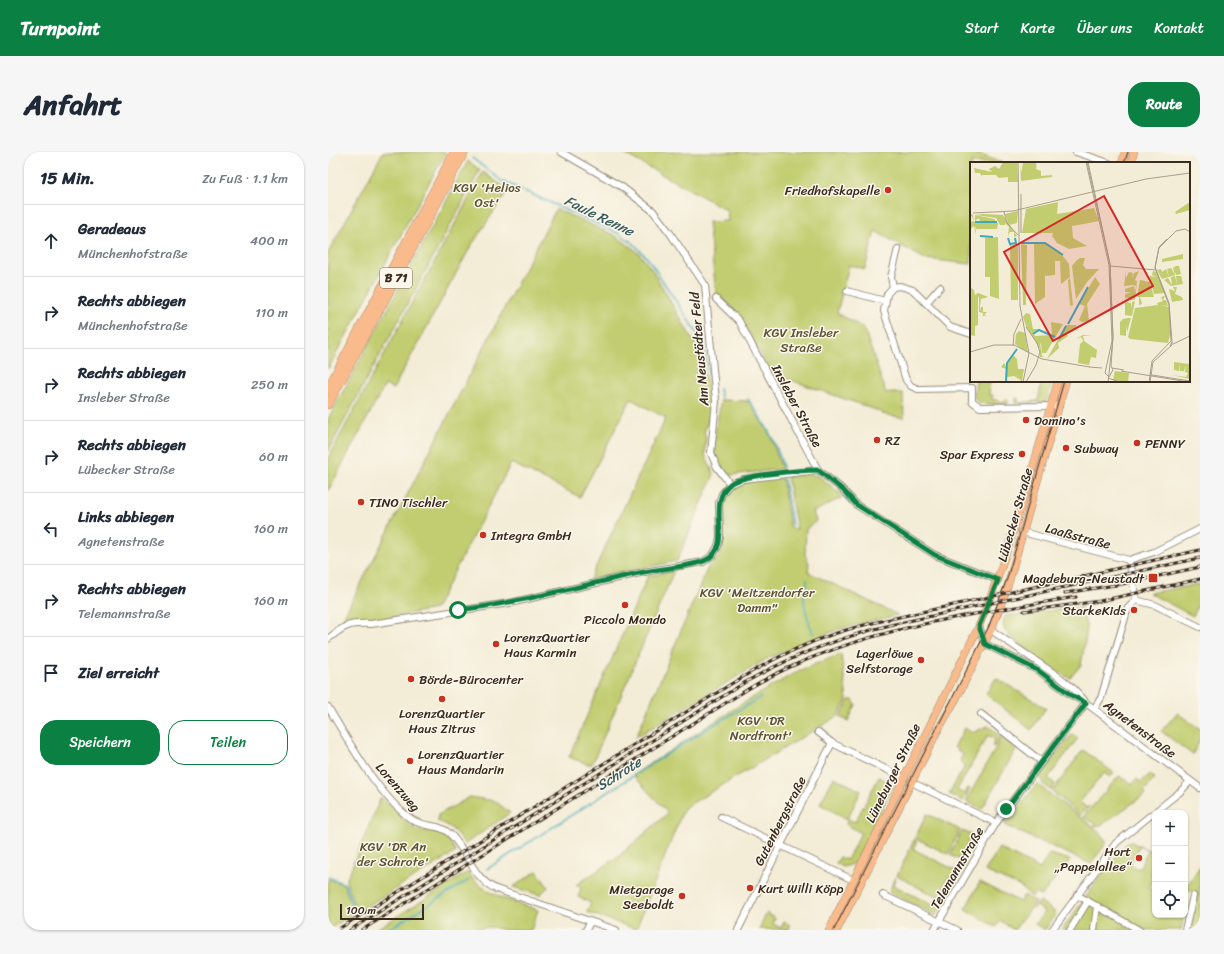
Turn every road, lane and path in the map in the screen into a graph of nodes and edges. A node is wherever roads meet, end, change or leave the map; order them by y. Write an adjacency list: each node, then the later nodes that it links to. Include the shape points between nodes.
1 (455, 152): 22 (highway, B 71)
2 (464, 152): 23 (highway, B 71)
3 (561, 152): 27 (street, Am Neustädter Feld, via 618,185 653,211 705,285 716,402 710,451 714,464)
4 (1076, 152): 7 (street)
5 (1125, 152): 8 (main road)
6 (1134, 152): 9 (main road)
7 (1106, 162)
8 (1122, 162)
9 (1131, 162)
10 (898, 249): 12 (street, via 891,277)
11 (940, 286): 16 (street)
12 (893, 287): 15 (street); 16 (street, via 912,289)
13 (847, 291): 15 (street)
14 (716, 299): 26 (street, Insleber Straße, via 739,321)
15 (885, 301): 21 (street, via 884,311 909,385 918,389)
16 (926, 303): 17 (street, via 950,327)
17 (970, 334)
18 (974, 382): 21 (street)
19 (1058, 382): 24 (main road, Lübecker Straße)
20 (1066, 382): 25 (main road, Lübecker Straße)
21 (972, 388): 24 (street, via 972,401 980,407)
22 (328, 389)
23 (328, 404)
24 (1051, 405): 25 (street); 31 (main road, Lübecker Straße)
25 (1059, 406): 29 (main road, Lübecker Straße)
26 (818, 470): 27 (street, via 744,478); 31 (street, Insleber Straße, via 857,505 930,552)
27 (730, 484): 37 (street, via 719,503 719,544 713,555 703,562 644,572 510,603 378,623 352,624 344,626)
28 (1200, 529): 30 (street, via 1154,552)
29 (1022, 532): 30 (street, Laaßstraße); 35 (main road, Lübecker Straße, via 1006,590)
30 (1129, 560): 32 (street)
31 (998, 580): 33 (main road, Lübecker Straße)
32 (1136, 600): 34 (street, via 1155,605); 43 (street, via 1128,608 1101,698)
33 (979, 626): 36 (street); 38 (main road, Lüneburger Straße)
34 (1200, 626)
35 (991, 630): 36 (main road); 39 (main road, Lüneburger Straße); 41 (street, Agnetenstraße, via 1070,686)
36 (982, 634): 38 (main road); 39 (street)
37 (328, 639): 40 (street)
38 (974, 639): 48 (main road, Lüneburger Straße)
39 (985, 644): 41 (street, Agnetenstraße, via 1039,671); 50 (main road, Lüneburger Straße)
40 (328, 645)
41 (1086, 703): 43 (street, Agnetenstraße); 47 (street, Telemannstraße)
42 (328, 707): 61 (street, Lorenzweg, via 362,762 388,796 416,823 447,831 484,882 496,889)
43 (1094, 709): 49 (street, Agnetenstraße)
44 (981, 714): 47 (street)
45 (818, 732): 46 (street)
46 (832, 743): 48 (street); 54 (street, Gutenbergstraße)
47 (1042, 762): 53 (street, Telemannstraße)
48 (904, 778): 55 (main road, Lüneburger Straße)
49 (1190, 781): 51 (street, Agnetenstraße); 57 (street, via 1116,842)
50 (912, 782): 53 (street); 67 (main road, Lüneburger Straße)
51 (1200, 788)
52 (721, 816): 54 (street)
53 (996, 823): 62 (street, Telemannstraße)
54 (780, 845): 55 (street); 65 (street, Gutenbergstraße)
55 (853, 880): 66 (main road, Lüneburger Straße)
56 (883, 895): 62 (street)
57 (1077, 895): 59 (street); 70 (street)
58 (1192, 896): 74 (street)
59 (1088, 901): 60 (street); 71 (street)
60 (1097, 906): 72 (street); 73 (street)
61 (590, 922): 63 (street); 64 (street, Lorenzweg)
62 (939, 922): 68 (street, Telemannstraße); 69 (street)
63 (586, 930)
64 (616, 930)
65 (738, 930)
66 (828, 930)
67 (837, 930)
68 (934, 930)
69 (957, 930)
70 (1052, 930)
71 (1070, 930)
72 (1094, 930)
73 (1140, 930)
74 (1185, 930)

